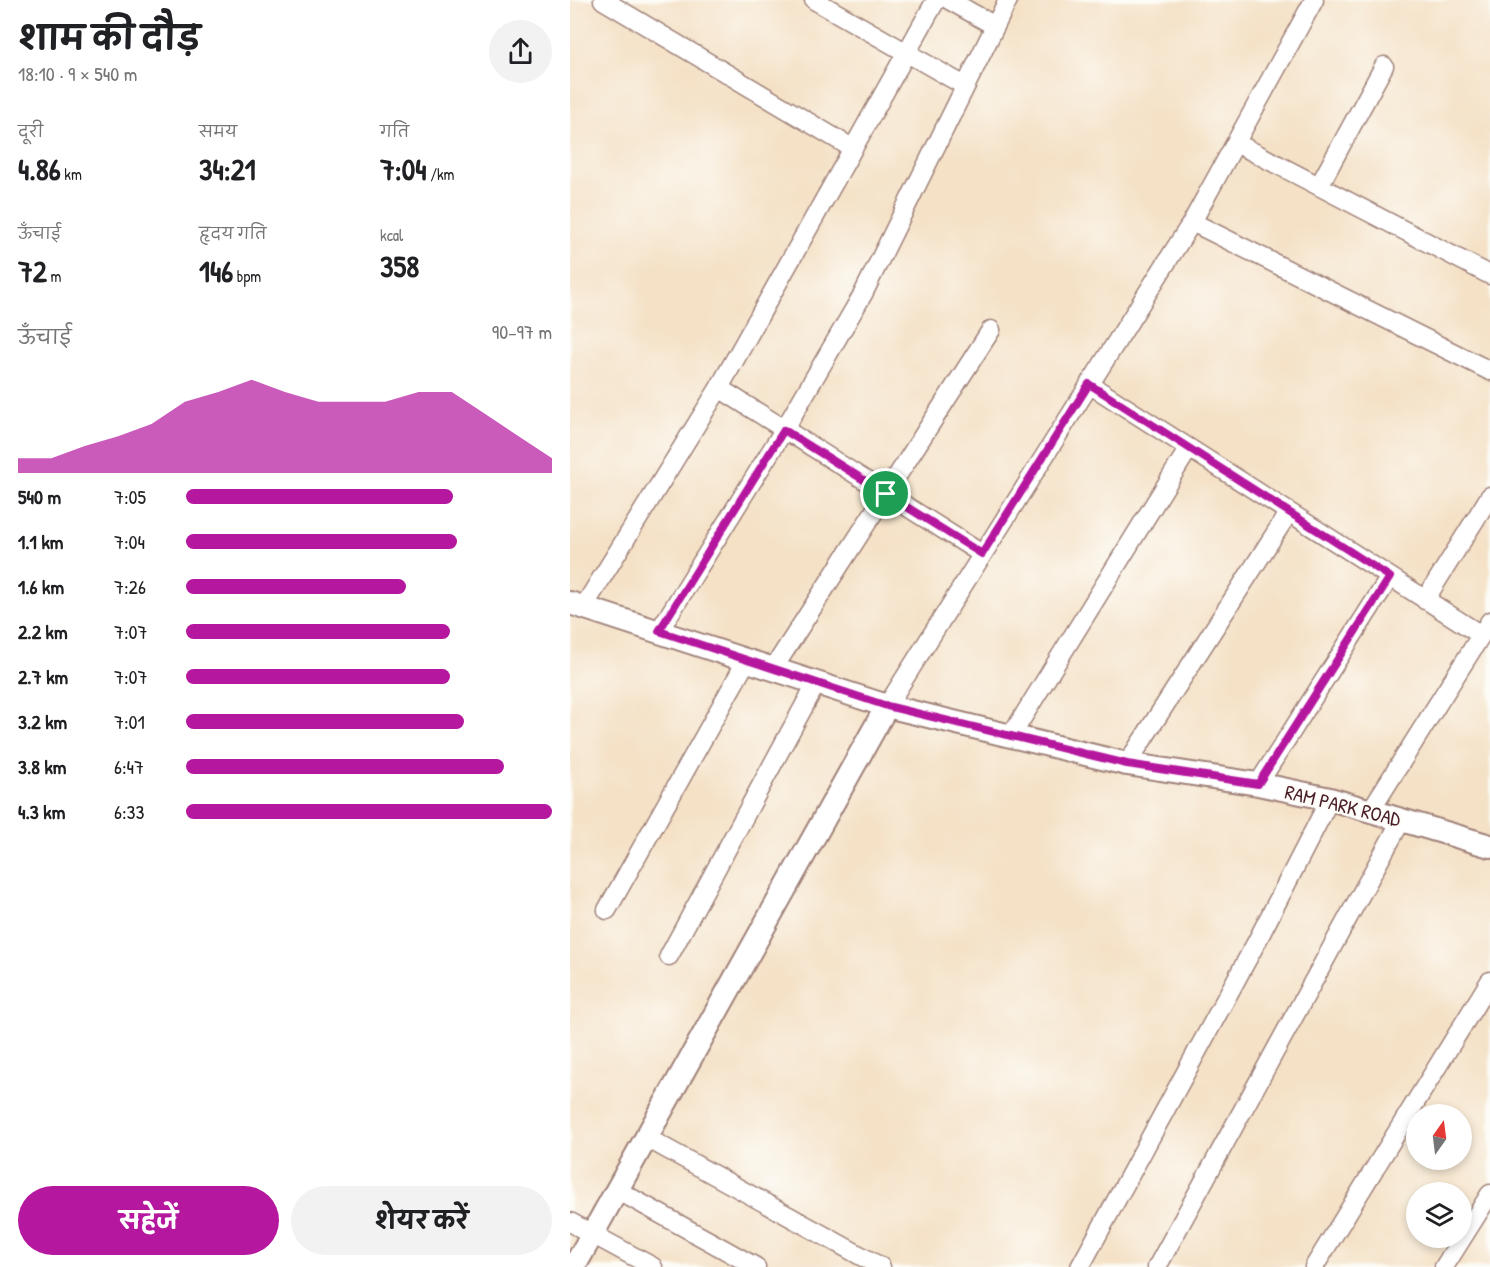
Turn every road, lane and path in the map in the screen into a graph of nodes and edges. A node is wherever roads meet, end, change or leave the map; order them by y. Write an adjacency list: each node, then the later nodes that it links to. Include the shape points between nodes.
1 (603, 0): 12 (street)
2 (814, 0): 8 (street)
3 (936, 0): 8 (street)
4 (949, 0): 7 (street)
5 (1008, 0): 7 (street)
6 (1314, 0): 11 (street)
7 (995, 26): 10 (street)
8 (906, 51): 10 (street); 12 (street)
9 (1384, 66): 13 (street)
10 (965, 86): 20 (street, via 863,294)
11 (1236, 143): 13 (street); 14 (street)
12 (852, 148): 19 (street)
13 (1319, 186): 15 (street)
14 (1192, 222): 17 (street); 18 (street)
15 (1490, 275)
16 (991, 330): 22 (street)
17 (1490, 371)
18 (1089, 384): 21 (street); 25 (street)
19 (719, 388): 20 (street); 28 (street)
20 (784, 430): 22 (street); 30 (street)
21 (1189, 448): 24 (street); 35 (street)
22 (886, 494): 25 (street); 32 (street)
23 (1490, 496): 27 (street)
24 (1289, 512): 26 (street); 36 (street)
25 (982, 554): 34 (street)
26 (1390, 577): 27 (street); 37 (street)
27 (1425, 600): 29 (street)
28 (577, 606): 30 (street, RAM PARK ROAD)
29 (1485, 628): 39 (street)
30 (659, 631): 31 (street, RAM PARK ROAD)
31 (747, 660): 32 (street, RAM PARK ROAD); 42 (street)
32 (773, 669): 33 (street, RAM PARK ROAD)
33 (816, 684): 34 (street, RAM PARK ROAD); 43 (street)
34 (887, 706): 35 (street, RAM PARK ROAD); 45 (street)
35 (1011, 736): 36 (street, RAM PARK ROAD)
36 (1127, 764): 37 (street, RAM PARK ROAD)
37 (1258, 784): 38 (street, RAM PARK ROAD)
38 (1330, 800): 39 (street, RAM PARK ROAD); 54 (street)
39 (1371, 810): 40 (street, RAM PARK ROAD)
40 (1402, 819): 41 (street, RAM PARK ROAD); 55 (street)
41 (1487, 840)
42 (607, 909)
43 (669, 956)
44 (1490, 981): 56 (street)
45 (646, 1138): 46 (street); 53 (street)
46 (617, 1190): 49 (street); 52 (street)
47 (1490, 1194): 57 (street)
48 (570, 1222): 49 (street)
49 (592, 1234): 50 (street); 51 (street)
50 (574, 1267)
51 (653, 1267)
52 (756, 1267)
53 (881, 1267)
54 (1080, 1267)
55 (1157, 1267)
56 (1314, 1267)
57 (1443, 1267)

